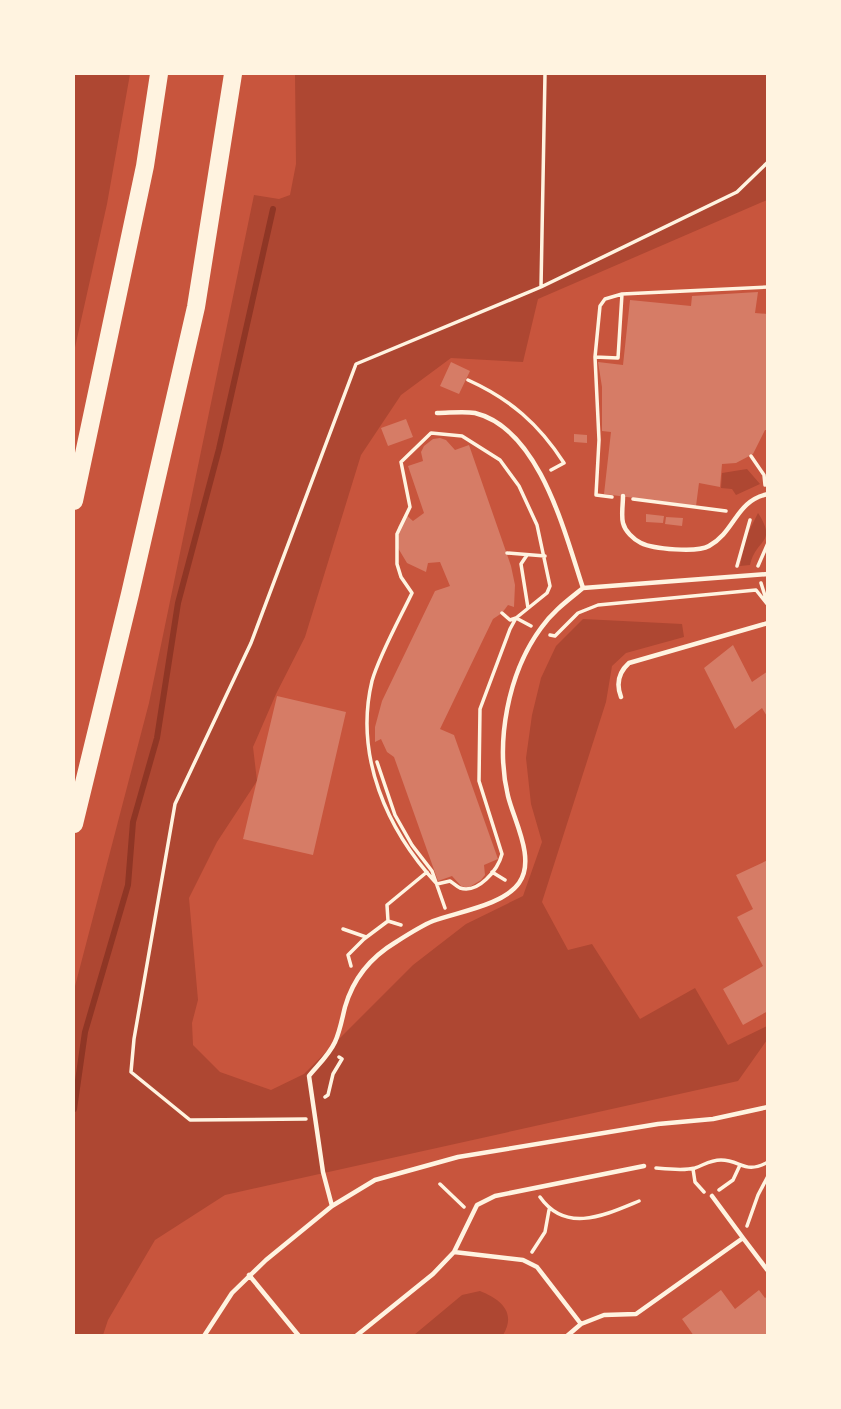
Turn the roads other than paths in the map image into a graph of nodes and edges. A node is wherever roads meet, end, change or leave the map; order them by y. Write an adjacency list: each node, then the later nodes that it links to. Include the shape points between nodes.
1 (159, 74): 6 (highway, via 145,166)
2 (233, 74): 11 (highway, via 196,307)
3 (437, 413): 8 (lane, via 474,413 500,426 520,444 551,496)
4 (767, 494): 5 (lane, via 748,502 724,535 704,549 692,551 646,545 634,538 623,522)
5 (623, 497)
6 (74, 501)
7 (768, 574): 8 (lane)
8 (583, 588): 15 (lane, via 539,630 516,679 506,721 508,794 524,852 519,883 504,895 416,930 378,955 352,987 336,1039 309,1076)
9 (768, 622): 10 (lane, via 629,663 619,676)
10 (621, 697)
11 (74, 824)
12 (768, 1107): 15 (lane, via 458,1157 375,1180)
13 (643, 1166): 17 (lane, via 495,1196 477,1205)
14 (712, 1196): 16 (lane)
15 (332, 1206): 19 (lane)
16 (743, 1238): 18 (lane); 20 (lane, via 636,1314 604,1315)
17 (454, 1252): 20 (lane, via 523,1260 537,1267); 23 (lane)
18 (768, 1271)
19 (249, 1275): 21 (lane); 22 (lane)
20 (581, 1324): 24 (lane)
21 (204, 1335)
22 (299, 1335)
23 (356, 1335)
24 (567, 1335)

